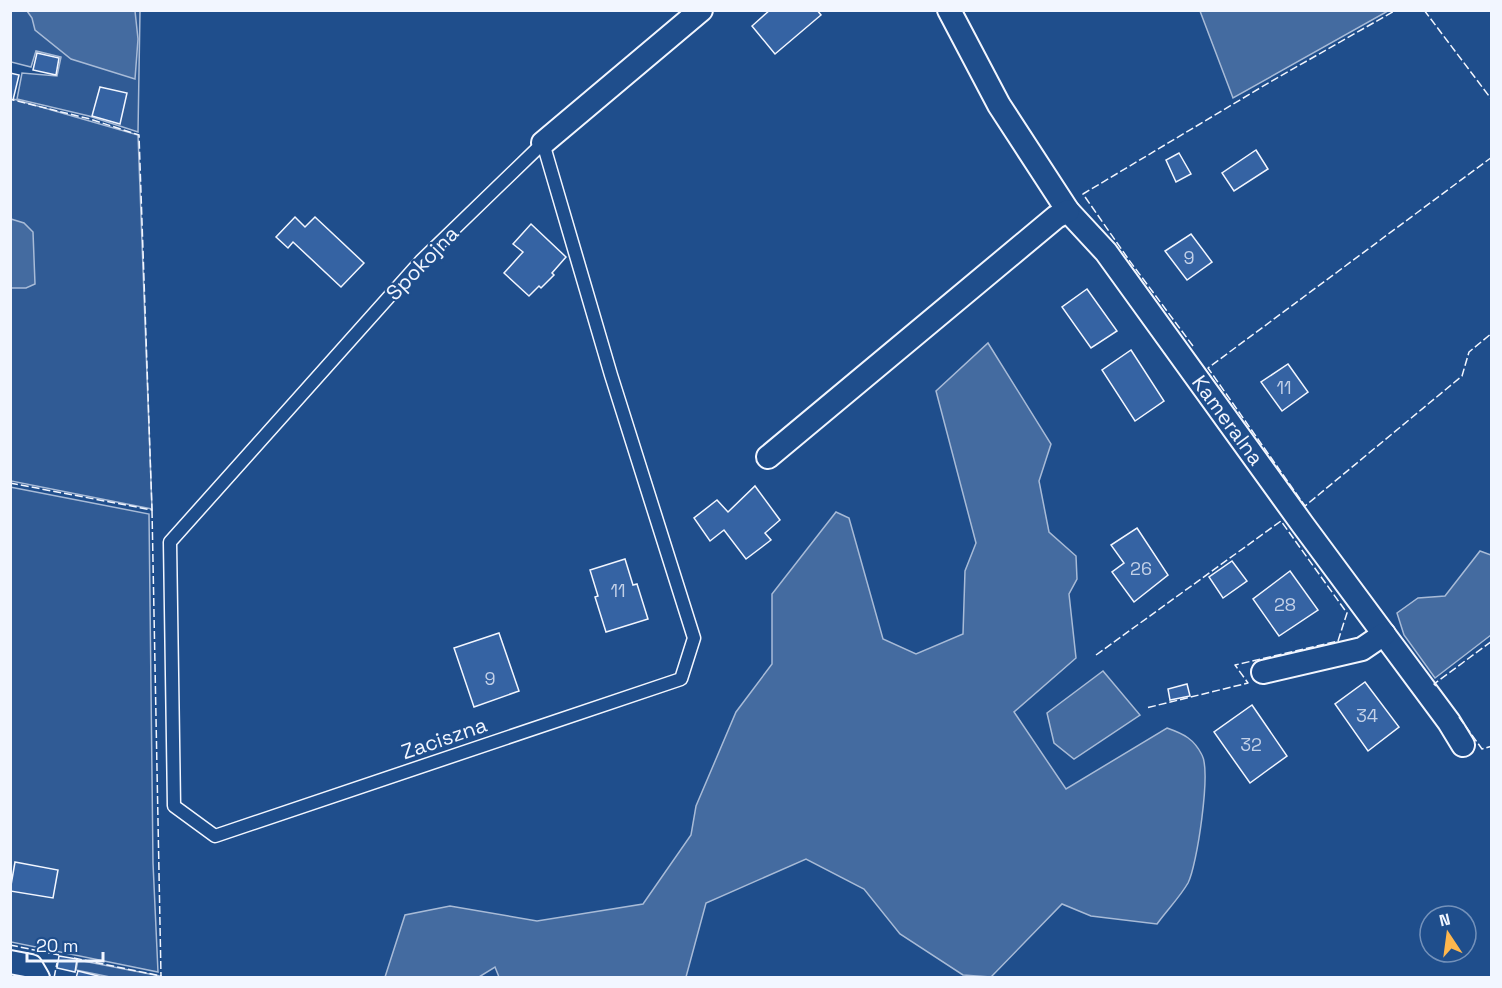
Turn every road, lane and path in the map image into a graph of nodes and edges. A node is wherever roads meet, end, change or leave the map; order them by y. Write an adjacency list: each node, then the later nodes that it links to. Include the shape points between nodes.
1 (701, 10): 3 (street, Spokojna)
2 (949, 10): 4 (street, Kameralna, via 999,105)
3 (543, 143): 6 (lane, Spokojna, via 421,261); 6 (lane, Zaciszna, via 694,638 681,679 215,836 174,806)
4 (1068, 211): 5 (street); 7 (street, Kameralna, via 1106,252)
5 (768, 457)
6 (170, 542)
7 (1384, 633): 8 (street, via 1362,649); 9 (street, Kameralna)
8 (1263, 672)
9 (1463, 745)
10 (10, 962): 11 (street, via 31,966)
11 (38, 978)

